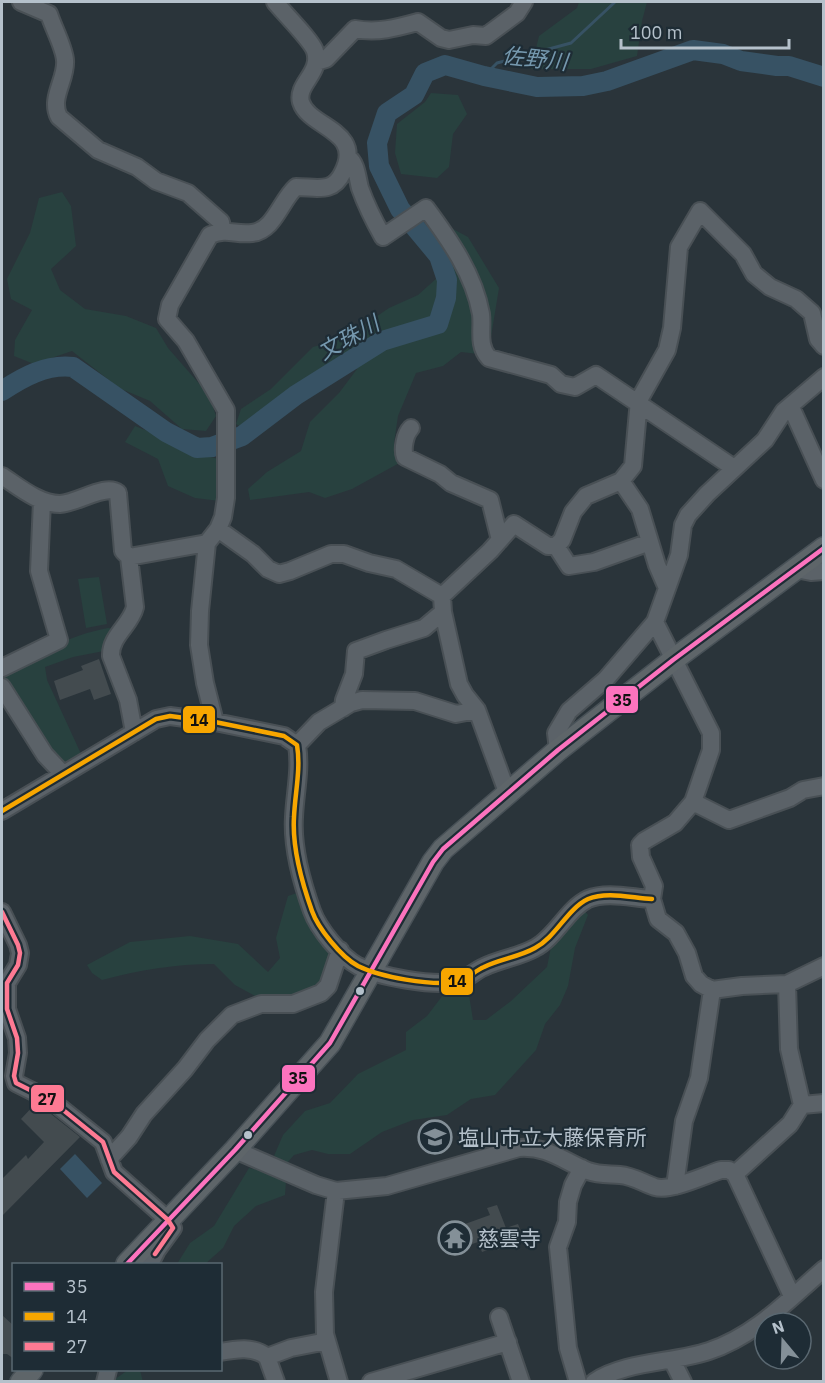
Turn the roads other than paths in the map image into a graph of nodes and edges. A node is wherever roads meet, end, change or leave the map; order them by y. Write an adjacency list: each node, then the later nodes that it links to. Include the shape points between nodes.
1 (21, 2): 6 (street, via 49,14 65,60 56,103 59,117 98,150 188,193 221,222)
2 (275, 2): 4 (street, via 315,50)
3 (524, 2): 4 (street, via 518,13 486,36 449,40 418,22 384,31 355,29 326,58)
4 (316, 62): 5 (street, via 300,99 310,114 340,137)
5 (348, 157): 6 (street, via 338,183 329,188 296,187 263,230); 9 (street, via 383,237 426,208 448,236 470,280 481,314 483,352 489,358 551,375 561,384 574,387 596,375)
6 (222, 230): 17 (street, via 210,235 170,305 167,320 186,341 226,410 226,498)
7 (824, 346): 9 (street, via 818,339 812,313 754,274 743,254 700,211 679,247 667,350)
8 (824, 377): 10 (street)
9 (639, 404): 12 (street); 15 (street, via 633,466)
10 (791, 407): 12 (street, via 784,411 765,440); 14 (street)
11 (411, 428): 18 (street, via 406,432 405,457 490,500)
12 (734, 468): 26 (street, via 688,515)
13 (2, 476): 16 (street)
14 (824, 480)
15 (621, 481): 19 (street, via 640,509); 21 (street, via 586,496)
16 (42, 501): 23 (street, via 77,501 113,489 118,493 123,551); 30 (street, via 39,571 58,640)
17 (218, 529): 20 (street); 27 (street, via 279,574 331,554 345,554 396,569)
18 (500, 540): 21 (street, via 514,524 548,546); 27 (street)
19 (650, 542): 21 (street, via 594,562 569,566); 26 (street)
20 (207, 543): 23 (street); 34 (street, via 199,645)
21 (556, 546)
22 (824, 548): 24 (main road)
23 (129, 557): 35 (street, via 135,607 115,639 111,656 128,700)
24 (796, 569): 25 (street); 29 (main road)
25 (824, 571)
26 (667, 588): 28 (street)
27 (443, 604): 32 (street, via 424,628 356,651 354,674); 33 (street, via 459,684)
28 (655, 622): 29 (street); 37 (street, via 606,679 569,711 556,733)
29 (673, 660): 37 (main road); 41 (street, via 712,739)
30 (2, 668)
31 (2, 687): 38 (street, via 45,755)
32 (343, 708): 33 (street, via 362,700 415,701 456,714); 36 (street, via 319,722)
33 (477, 710): 40 (street)
34 (214, 722): 35 (street, via 170,716); 36 (street, via 284,736)
35 (134, 732): 38 (street)
36 (297, 745): 45 (street, via 294,820 302,874 317,924)
37 (558, 750): 40 (main road)
38 (63, 774): 42 (street)
39 (824, 786): 41 (street, via 803,790 729,820)
40 (507, 792): 47 (main road, via 442,849)
41 (693, 802): 43 (street, via 675,823 640,845 654,886)
42 (2, 811)
43 (652, 899): 47 (street, via 603,896 586,900 535,948 483,967 464,980 441,983); 49 (street, via 658,919 676,933 687,953 694,976)
44 (2, 912): 53 (street, via 20,953 7,983 7,1009 17,1038 16,1083 52,1101 92,1133 103,1142)
45 (340, 950): 47 (street, via 356,965); 53 (street, via 328,986 321,993 293,1004 261,1004 232,1015)
46 (824, 966): 48 (street)
47 (371, 971): 52 (main road, via 330,1043)
48 (787, 984): 49 (street); 51 (street, via 789,1049)
49 (712, 990): 56 (street, via 699,1078 684,1121)
50 (824, 1103): 51 (street)
51 (802, 1105): 55 (street, via 790,1124)
52 (235, 1150): 57 (street); 58 (main road)
53 (109, 1159): 58 (street, via 114,1172)
54 (582, 1168): 56 (street, via 643,1181 655,1188); 57 (street, via 547,1150 519,1148 387,1186); 73 (street, via 573,1185 558,1247 568,1348)
55 (735, 1174): 56 (street, via 721,1170); 62 (street)
56 (675, 1186)
57 (336, 1191): 64 (street, via 324,1292)
58 (168, 1220): 59 (main road); 60 (street, via 173,1228)
59 (128, 1263)
60 (150, 1263)
61 (824, 1269): 62 (street)
62 (792, 1296): 68 (street, via 762,1323 723,1345)
63 (499, 1317): 65 (street)
64 (327, 1341): 67 (street); 70 (street)
65 (508, 1342): 71 (street); 72 (street)
66 (222, 1352): 67 (street, via 259,1350)
67 (267, 1357): 69 (street)
68 (672, 1360): 74 (street, via 621,1370); 75 (street)
69 (276, 1382)
70 (339, 1382)
71 (371, 1382)
72 (521, 1382)
73 (578, 1382)
74 (594, 1382)
75 (682, 1382)

